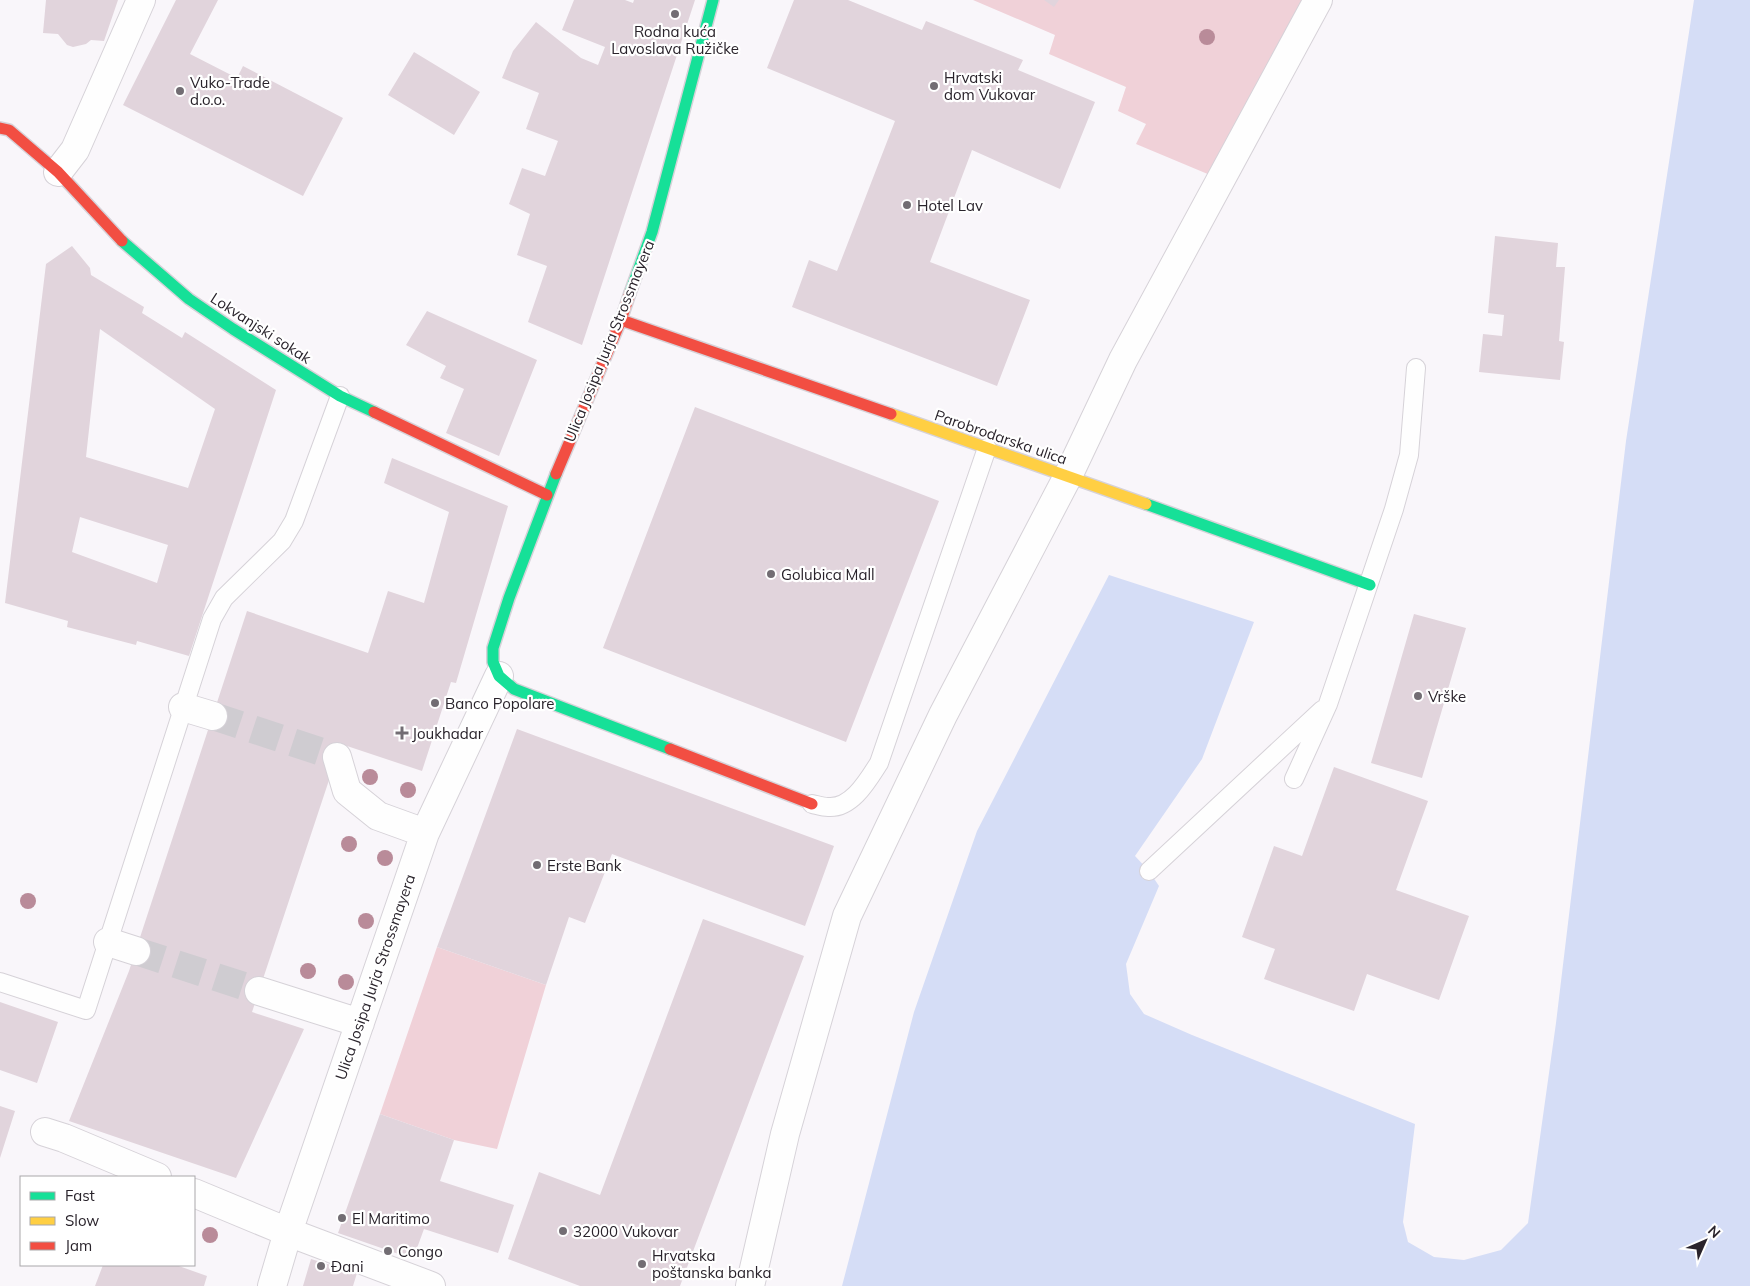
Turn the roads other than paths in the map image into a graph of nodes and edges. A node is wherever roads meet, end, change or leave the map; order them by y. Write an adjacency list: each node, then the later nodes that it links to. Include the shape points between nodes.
1 (141, 0): 5 (street, via 75,150)
2 (713, 0): 6 (street, Ulica Josipa Jurja Strossmayera, via 652,232)
3 (1318, 0): 10 (street, via 1123,360)
4 (0, 128): 5 (street, Lokvanjski sokak, via 10,130)
5 (58, 172): 8 (street, Lokvanjski sokak, via 129,249 189,299)
6 (621, 320): 9 (street, Parobrodarska ulica); 11 (street, Ulica Josipa Jurja Strossmayera)
7 (1416, 368): 12 (lane, via 1409,455)
8 (340, 396): 11 (street, Lokvanjski sokak); 15 (lane, via 294,521 282,541 224,598 212,619)
9 (988, 448): 10 (street, Parobrodarska ulica); 19 (lane, via 879,763 861,790 844,803 830,807)
10 (1068, 476): 12 (street, Parobrodarska ulica); 33 (street, via 943,715 847,916 785,1134)
11 (547, 495): 13 (street, Ulica Josipa Jurja Strossmayera, via 493,648 492,662)
12 (1370, 585): 14 (lane)
13 (498, 676): 19 (street, via 514,689); 20 (street, Ulica Josipa Jurja Strossmayera)
14 (1328, 704): 18 (lane); 21 (lane)
15 (183, 707): 16 (street); 22 (lane)
16 (213, 716)
17 (337, 757): 20 (street, via 347,791 378,816)
18 (1294, 779)
19 (812, 804)
20 (425, 833): 26 (street, Ulica Josipa Jurja Strossmayera)
21 (1149, 871)
22 (108, 942): 23 (street); 24 (lane, via 86,1010)
23 (136, 951)
24 (0, 982)
25 (259, 991): 26 (street)
26 (360, 1023): 30 (street, Ulica Josipa Jurja Strossmayera)
27 (46, 1132): 28 (street)
28 (155, 1176)
29 (195, 1193): 30 (street)
30 (288, 1232): 31 (street, Ulica Josipa Jurja Strossmayera); 32 (street)
31 (272, 1286)
32 (431, 1286)
33 (750, 1286)

